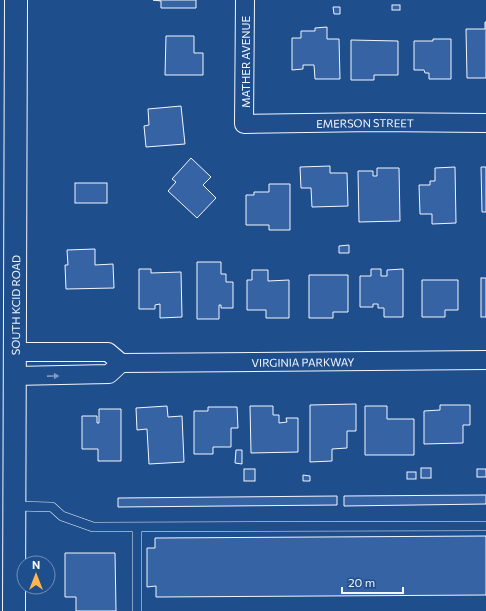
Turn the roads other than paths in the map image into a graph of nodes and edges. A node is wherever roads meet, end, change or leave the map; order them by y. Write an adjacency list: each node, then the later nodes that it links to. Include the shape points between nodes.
1 (16, 0): 5 (street, SOUTH KCID ROAD)
2 (245, 0): 4 (street, MATHER AVENUE)
3 (486, 123): 4 (street, EMERSON STREET)
4 (244, 124)
5 (14, 352): 7 (street, via 108,352); 8 (street, SOUTH KCID ROAD)
6 (486, 360): 7 (street, VIRGINIA PARKWAY)
7 (121, 363): 8 (street, one-way to 7, via 109,374)
8 (14, 376): 9 (street, SOUTH KCID ROAD)
9 (14, 506): 11 (lane, via 52,506 62,516 92,527); 12 (street, SOUTH KCID ROAD)
10 (486, 526): 11 (lane)
11 (137, 528): 13 (lane)
12 (14, 611)
13 (137, 611)

